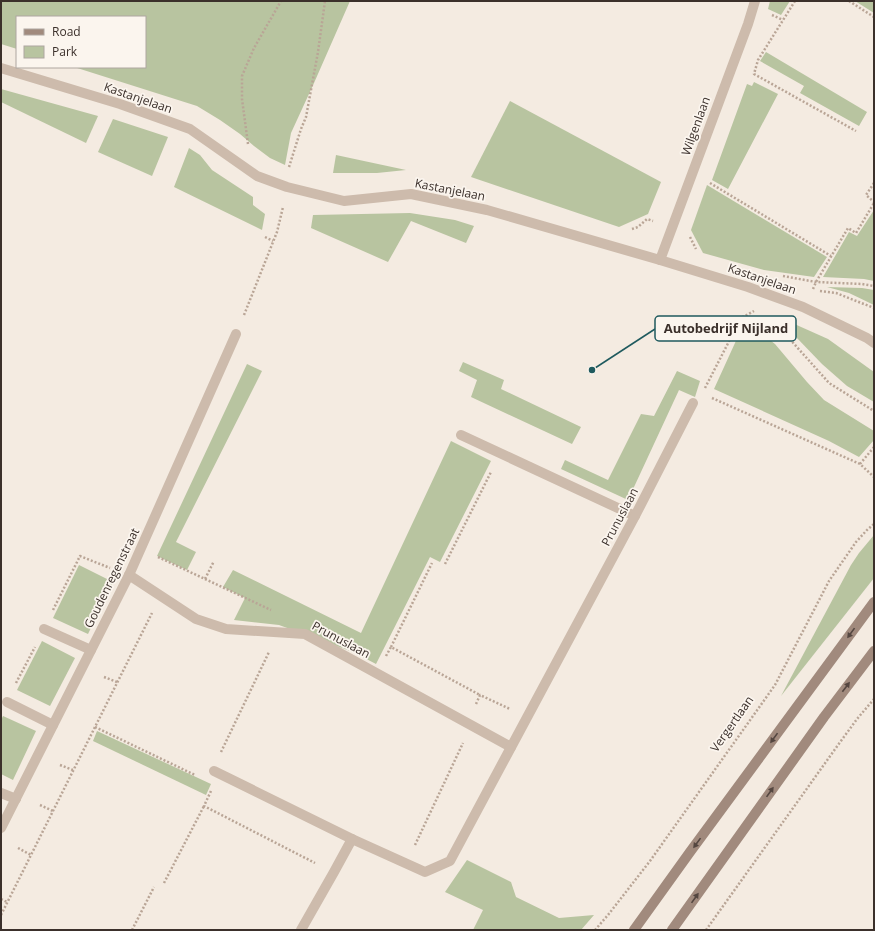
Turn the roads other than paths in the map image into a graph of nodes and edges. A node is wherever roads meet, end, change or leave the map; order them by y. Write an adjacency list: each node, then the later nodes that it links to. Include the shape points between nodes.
1 (755, 1): 3 (street, Wilgenlaan)
2 (1, 68): 3 (street, Kastanjelaan, via 120,104 190,129 257,176 287,187 344,201 411,194 487,210)
3 (660, 260): 5 (street, Kastanjelaan, via 803,306)
4 (236, 334): 9 (street, Goudenregenstraat)
5 (874, 343)
6 (693, 403): 8 (street, Prunuslaan)
7 (462, 435): 8 (street)
8 (635, 516): 16 (street, Prunuslaan)
9 (129, 575): 12 (street, Goudenregenstraat); 16 (street, Prunuslaan, via 196,619 226,629 304,634)
10 (874, 602): 23 (street, one-way to 23)
11 (44, 629): 12 (street)
12 (91, 650): 15 (street, Goudenregenstraat)
13 (874, 651): 24 (street, one-way to 13)
14 (7, 702): 15 (street)
15 (53, 726): 19 (street, Goudenregenstraat)
16 (511, 747): 21 (street, Prunuslaan, via 450,861 425,872)
17 (214, 771): 21 (street, Prunuslaan)
18 (1, 792): 19 (street)
19 (16, 799): 20 (street, Goudenregenstraat)
20 (1, 828)
21 (352, 838): 22 (street)
22 (301, 930)
23 (634, 930)
24 (672, 930)

